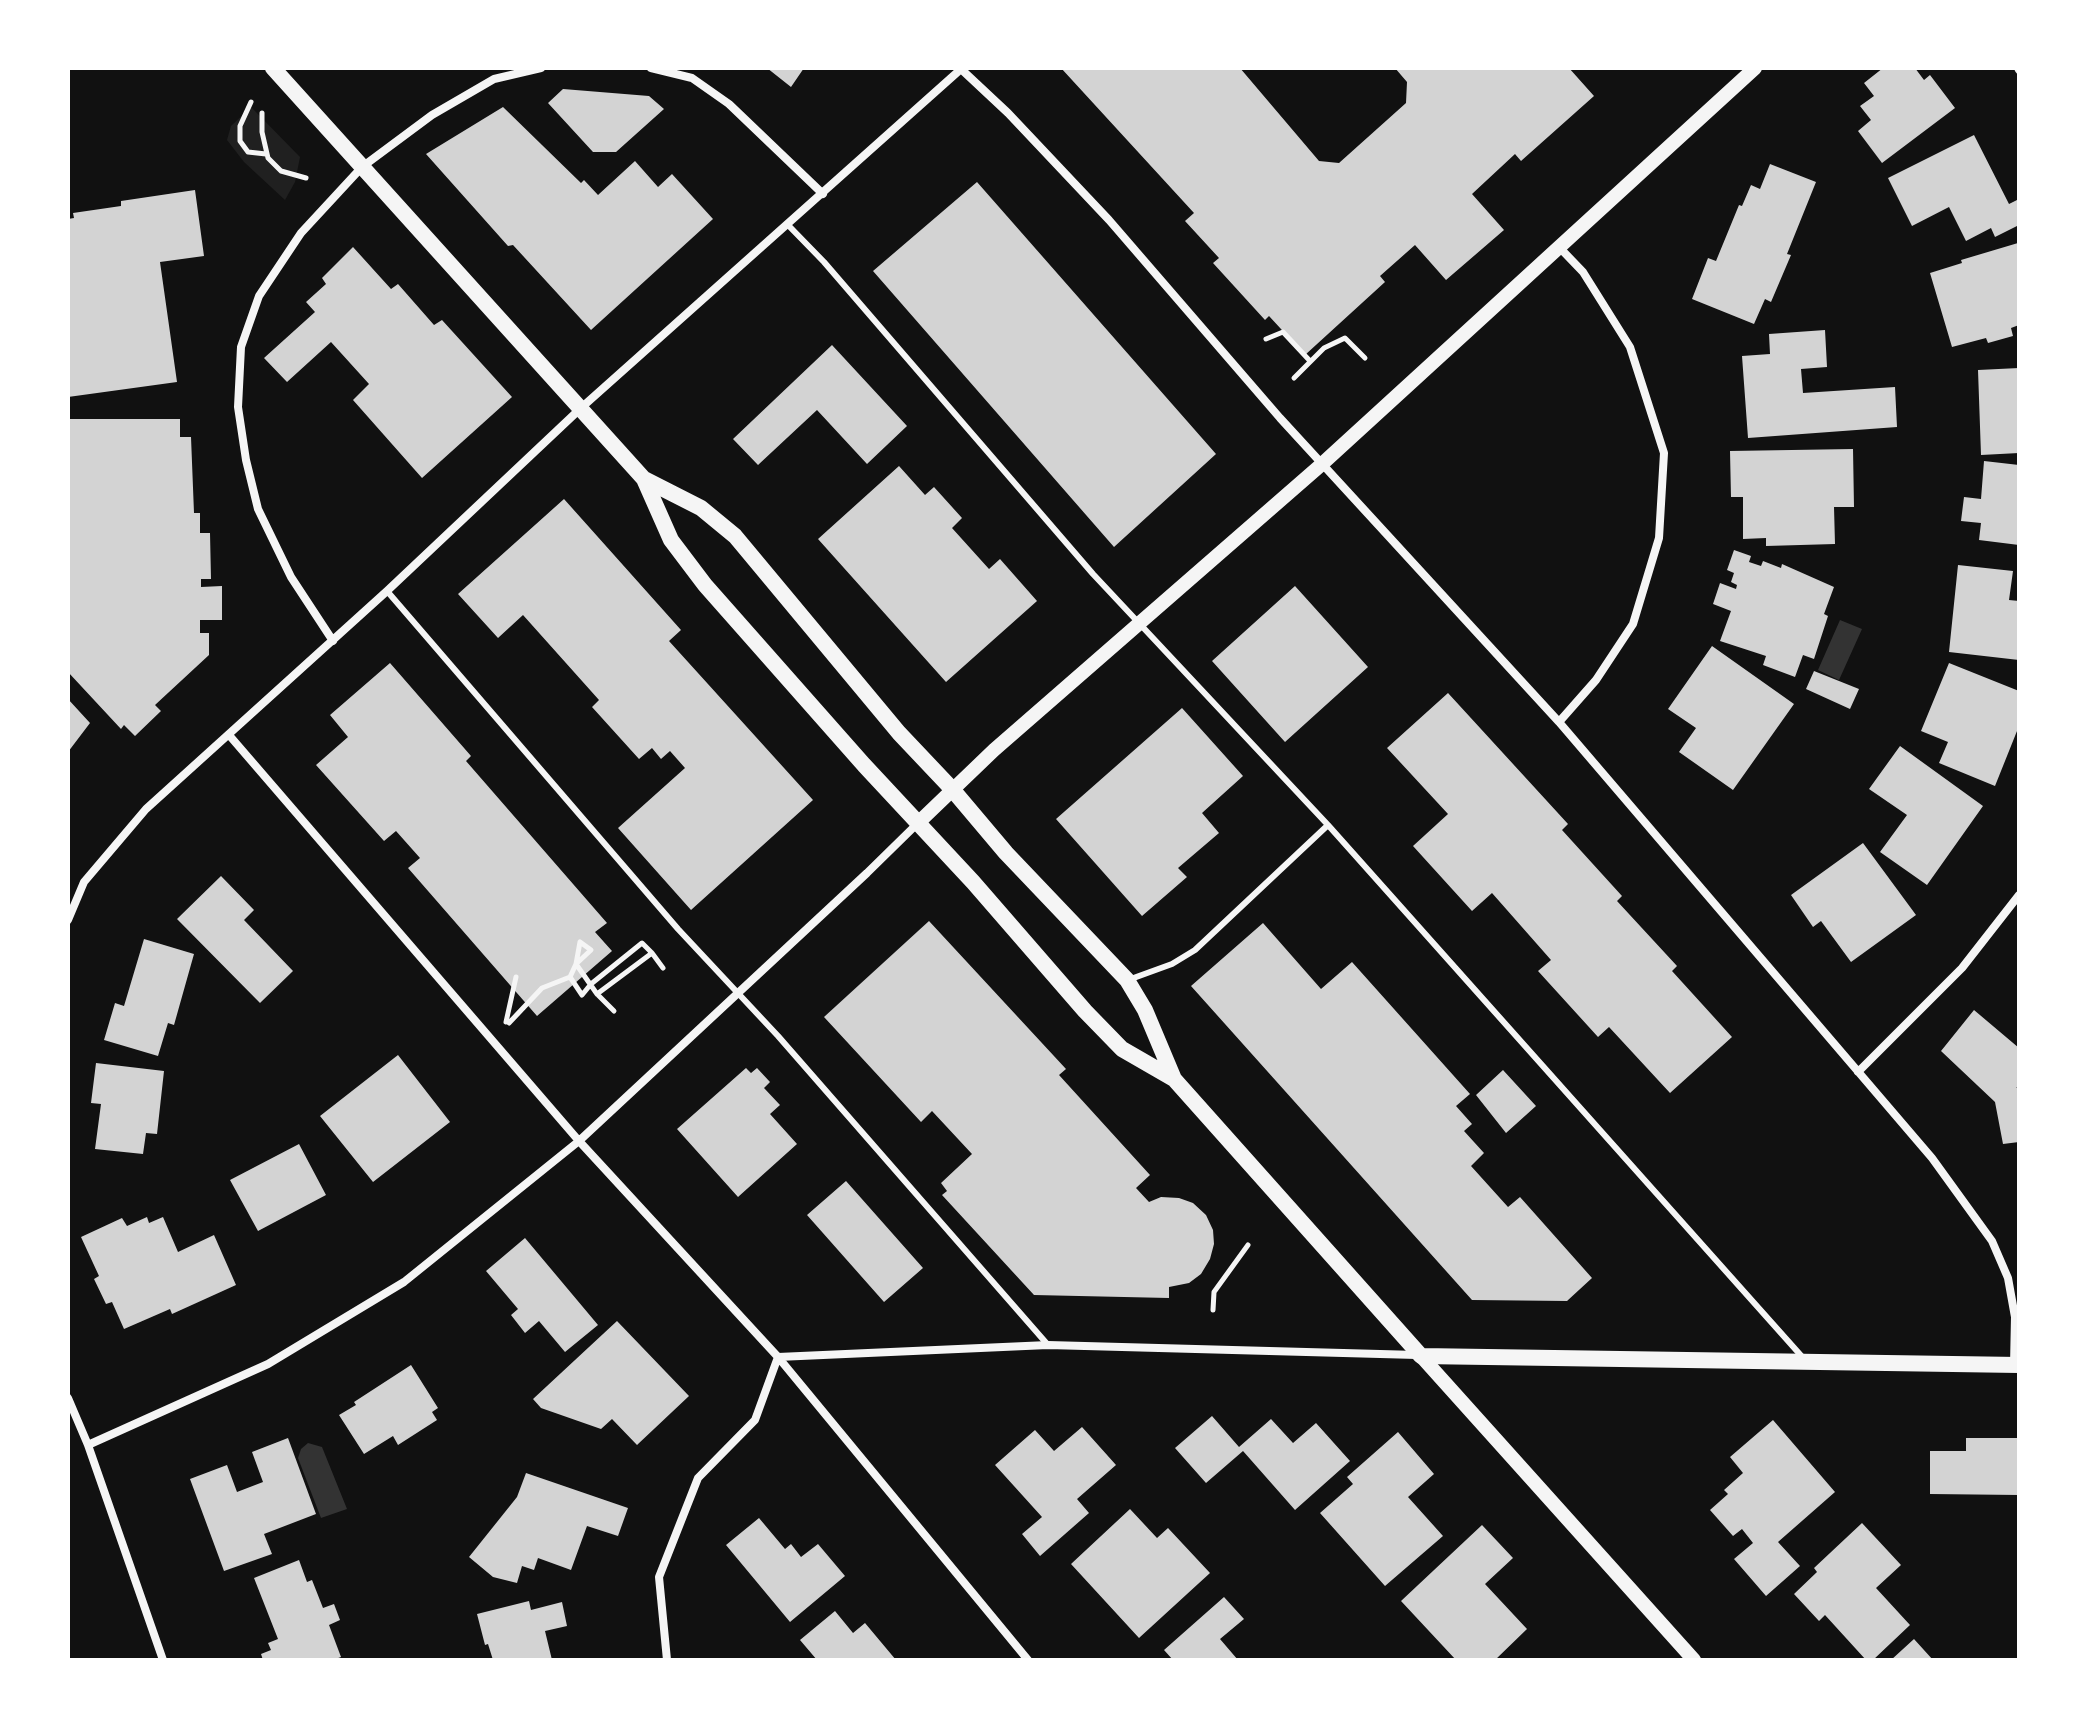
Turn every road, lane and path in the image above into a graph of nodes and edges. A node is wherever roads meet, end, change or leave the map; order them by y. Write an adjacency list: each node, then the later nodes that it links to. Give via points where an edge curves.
1 (273, 68): 9 (main road)
2 (541, 68): 9 (street, via 494,79 432,115)
3 (651, 68): 11 (street, via 692,78 729,104)
4 (961, 68): 11 (street); 19 (street, via 1109,220)
5 (1755, 68): 13 (street)
6 (251, 102): 8 (path, via 240,126 240,141 248,152)
7 (262, 113): 8 (path)
8 (266, 154): 10 (path, via 281,171)
9 (362, 167): 18 (main road); 23 (street, via 279,263 259,296 241,347 238,407 258,509 291,577)
10 (306, 178)
11 (823, 194): 12 (street)
12 (788, 225): 18 (street); 22 (lane)
13 (1558, 247): 19 (street); 24 (street, via 1583,272 1630,347 1664,453 1659,538 1633,624 1596,680)
14 (1266, 339): 16 (path, via 1283,332)
15 (1365, 358): 16 (path, via 1345,338)
16 (1310, 361): 17 (path)
17 (1294, 378)
18 (581, 408): 20 (main road); 21 (street)
19 (1322, 464): 22 (street); 24 (street)
20 (644, 479): 26 (main road, via 701,508 735,536); 27 (main road, via 671,540 705,585)
21 (387, 591): 23 (street); 37 (lane)
22 (1140, 624): 26 (street); 28 (lane)
23 (333, 641): 25 (street)
24 (1559, 722): 40 (street)
25 (229, 735): 30 (street, via 146,809 84,882); 42 (street)
26 (952, 789): 27 (street); 35 (main road)
27 (918, 823): 37 (street); 41 (main road, via 1113,1040)
28 (1328, 825): 35 (lane, via 1195,950); 48 (lane)
29 (2019, 895): 40 (street, via 1962,968)
30 (68, 920)
31 (652, 953): 32 (path); 36 (path, via 642,943); 38 (path)
32 (663, 968)
33 (516, 977): 34 (path, via 505,1027 542,988)
34 (570, 977): 36 (path, via 582,995); 36 (path, via 576,964)
35 (1127, 980): 41 (main road)
36 (591, 984): 38 (path)
37 (737, 993): 42 (street); 45 (lane)
38 (597, 994): 39 (path)
39 (614, 1011)
40 (1858, 1072): 49 (street, via 1932,1158 1992,1241 2008,1278)
41 (1174, 1079): 46 (main road)
42 (579, 1141): 47 (street); 51 (street, via 404,1282 268,1364)
43 (1248, 1245): 44 (path, via 1214,1292)
44 (1213, 1310)
45 (1048, 1345): 46 (street); 47 (street)
46 (1421, 1356): 48 (main road); 55 (street)
47 (778, 1357): 53 (street, via 755,1420 698,1478 659,1577); 54 (street)
48 (1808, 1363): 49 (main road)
49 (2016, 1365)
50 (68, 1398): 51 (street)
51 (88, 1445): 52 (street)
52 (163, 1660)
53 (667, 1660)
54 (1028, 1660)
55 (1694, 1660)

